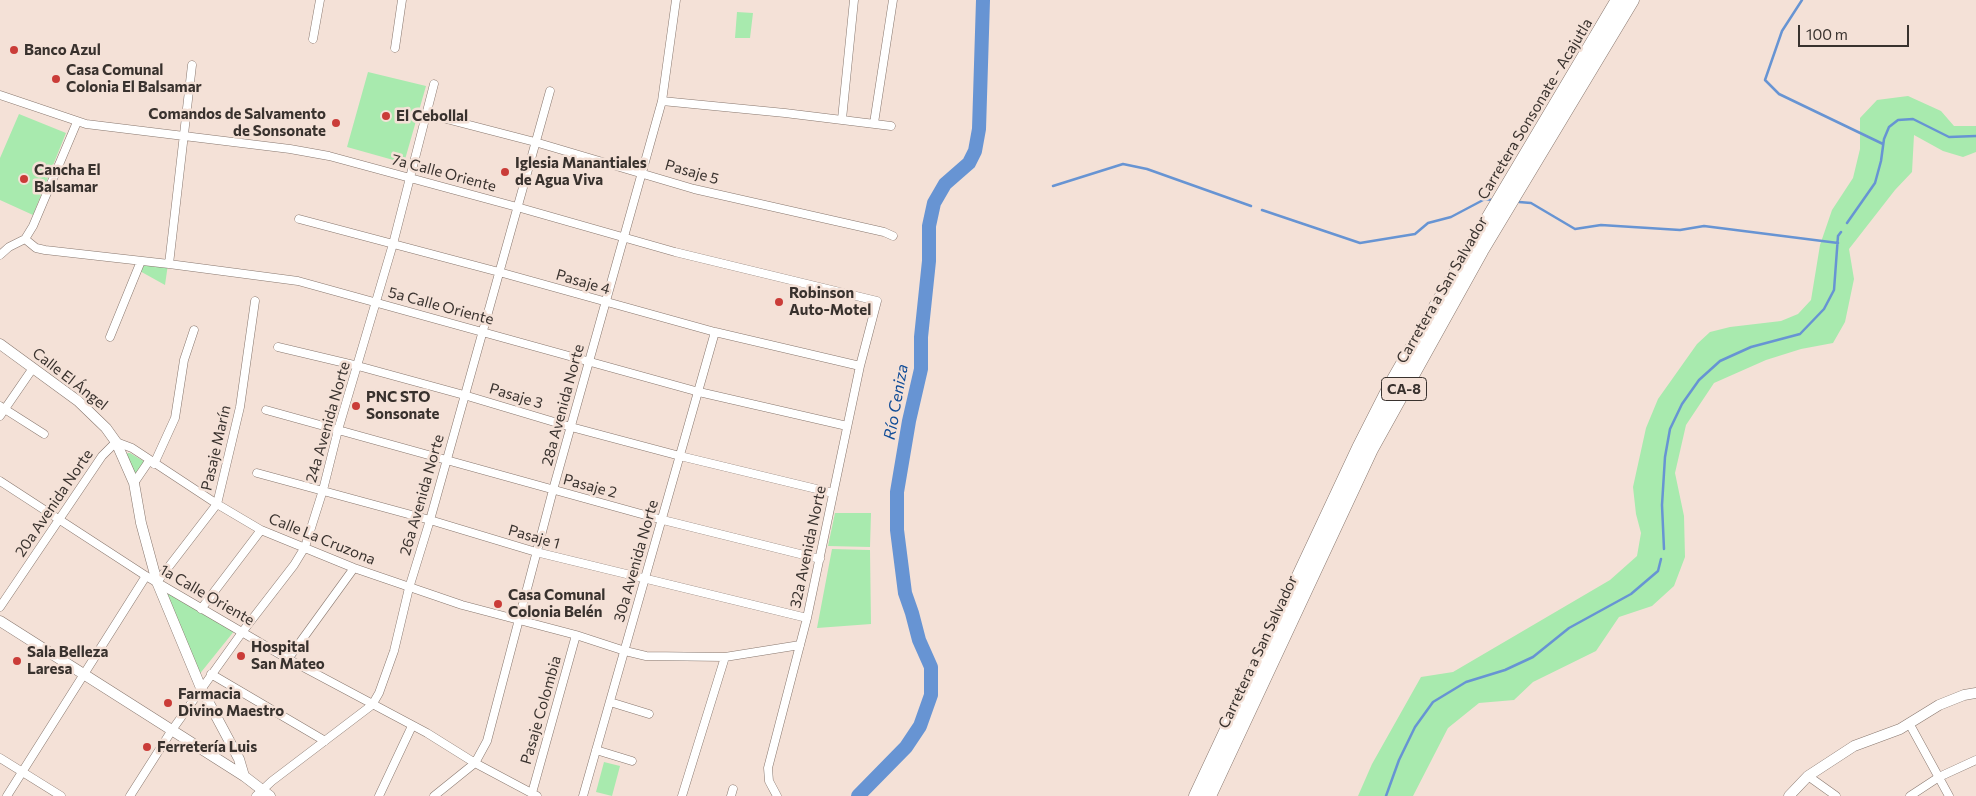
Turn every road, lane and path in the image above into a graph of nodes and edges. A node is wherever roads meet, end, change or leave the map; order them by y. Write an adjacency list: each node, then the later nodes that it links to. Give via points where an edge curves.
1 (320, 0): 8 (street)
2 (402, 0): 9 (street)
3 (676, 0): 14 (street, 28a Avenida Norte)
4 (854, 0): 16 (street)
5 (893, 0): 18 (street)
6 (1618, 0): 121 (highway, Carretera Sonsonate - Acajutla / CA-8, via 1392,384)
7 (1632, 0): 122 (highway, Carretera a San Salvador / CA-8, via 1481,251 1371,449)
8 (313, 39)
9 (395, 48)
10 (192, 65): 20 (street)
11 (434, 84): 15 (street, 24a Avenida Norte)
12 (550, 91): 21 (street, 26a Avenida Norte)
13 (0, 95): 17 (street, 7a Calle Oriente)
14 (662, 101): 16 (street); 22 (street, 28a Avenida Norte)
15 (426, 114): 21 (street, Pasaje 5); 23 (street, 24a Avenida Norte)
16 (842, 119): 18 (street)
17 (77, 122): 20 (street, 7a Calle Oriente); 28 (street)
18 (874, 123): 19 (street)
19 (891, 126)
20 (184, 137): 23 (street, 7a Calle Oriente, via 309,152); 32 (street)
21 (536, 142): 22 (street, Pasaje 5); 24 (street, 26a Avenida Norte)
22 (643, 172): 26 (street, Pasaje 5, via 694,189); 27 (street, 28a Avenida Norte)
23 (409, 179): 24 (street, 7a Calle Oriente); 29 (street, 24a Avenida Norte)
24 (517, 207): 27 (street, 7a Calle Oriente); 33 (street, 26a Avenida Norte)
25 (299, 219): 29 (street, Pasaje 4)
26 (893, 236)
27 (624, 237): 35 (street, 7a Calle Oriente); 37 (street, 28a Avenida Norte)
28 (25, 239): 30 (street); 31 (street, 5a Calle Oriente, via 36,248 45,250)
29 (392, 244): 33 (street, Pasaje 4); 36 (street, 24a Avenida Norte)
30 (1, 252)
31 (141, 261): 32 (street, 5a Calle Oriente); 41 (street)
32 (169, 264): 36 (street, 5a Calle Oriente, via 298,281)
33 (499, 272): 37 (street, Pasaje 4); 39 (street, 26a Avenida Norte)
34 (255, 301): 67 (street, Pasaje Marín, via 240,407)
35 (877, 301): 46 (street, 32a Avenida Norte)
36 (376, 302): 39 (street, 5a Calle Oriente); 45 (street, 24a Avenida Norte)
37 (605, 303): 40 (street, Pasaje 4); 44 (street, 28a Avenida Norte)
38 (194, 330): 60 (street, via 184,360 176,418)
39 (483, 332): 44 (street, 5a Calle Oriente); 49 (street, 26a Avenida Norte)
40 (716, 332): 46 (street, Pasaje 4); 48 (street, 30a Avenida Norte)
41 (110, 337)
42 (0, 344): 47 (street, Calle El Ángel)
43 (278, 347): 45 (street, Pasaje 3)
44 (589, 362): 48 (street, 5a Calle Oriente); 54 (street, 28a Avenida Norte)
45 (358, 366): 49 (street, Pasaje 3); 55 (street, 24a Avenida Norte)
46 (860, 366): 53 (street, 32a Avenida Norte)
47 (33, 368): 50 (street); 57 (street, Calle El Ángel, via 94,415)
48 (699, 392): 53 (street, 5a Calle Oriente); 58 (street, 30a Avenida Norte)
49 (464, 395): 54 (street, Pasaje 3); 59 (street, 26a Avenida Norte)
50 (2, 407): 52 (street); 56 (street)
51 (266, 410): 55 (street, Pasaje 2)
52 (0, 416)
53 (847, 426): 66 (street, 32a Avenida Norte)
54 (571, 427): 58 (street, Pasaje 3); 65 (street, 28a Avenida Norte)
55 (338, 430): 59 (street, Pasaje 2); 64 (street, 24a Avenida Norte)
56 (44, 434)
57 (116, 442): 60 (street, Calle La Cruzona, via 132,448); 63 (street, Calle El Ángel); 68 (street, 20a Avenida Norte, via 102,456)
58 (680, 456): 66 (street, Pasaje 3); 70 (street, 30a Avenida Norte)
59 (446, 460): 65 (street, Pasaje 2); 69 (street, 26a Avenida Norte)
60 (151, 462): 63 (street); 67 (street, Calle La Cruzona)
61 (257, 473): 64 (street, Pasaje 1)
62 (0, 481): 68 (street, 1a Calle Oriente)
63 (134, 483): 78 (street, Calle El Ángel)
64 (323, 490): 69 (street, Pasaje 1); 72 (street, 24a Avenida Norte)
65 (553, 490): 70 (street, Pasaje 2); 73 (street, 28a Avenida Norte)
66 (834, 493): 74 (street, 32a Avenida Norte)
67 (216, 504): 71 (street, Calle La Cruzona); 78 (street, Pasaje Marín)
68 (58, 520): 76 (street, 1a Calle Oriente); 80 (street, 20a Avenida Norte)
69 (430, 520): 73 (street, Pasaje 1); 79 (street, 26a Avenida Norte)
70 (662, 520): 74 (street, Pasaje 2); 77 (street, 30a Avenida Norte)
71 (261, 530): 72 (street, Calle La Cruzona); 81 (street)
72 (305, 547): 75 (street, Calle La Cruzona); 85 (street, 24a Avenida Norte)
73 (536, 552): 77 (street, Pasaje 1); 83 (street, 28a Avenida Norte)
74 (820, 559): 82 (street, 32a Avenida Norte)
75 (354, 568): 79 (street, Calle La Cruzona); 90 (street)
76 (146, 576): 78 (street, 1a Calle Oriente); 91 (street)
77 (646, 579): 82 (street, Pasaje 1); 88 (street, 30a Avenida Norte)
78 (156, 582): 81 (street, 1a Calle Oriente); 93 (street, Calle El Ángel)
79 (409, 588): 83 (street, Calle La Cruzona); 96 (street, 26a Avenida Norte, via 394,651)
80 (0, 607)
81 (201, 608): 85 (street, 1a Calle Oriente)
82 (807, 618): 87 (street, 32a Avenida Norte)
83 (519, 620): 86 (street, Calle La Cruzona); 106 (street, 28a Avenida Norte, via 487,741)
84 (0, 621): 91 (street)
85 (243, 631): 90 (street, 1a Calle Oriente); 92 (street, 24a Avenida Norte)
86 (576, 635): 88 (street, Calle La Cruzona); 112 (street, Pasaje Colombia)
87 (800, 646): 89 (street, Calle La Cruzona); 120 (street, 32a Avenida Norte, via 768,768 769,781)
88 (625, 651): 89 (street, Calle La Cruzona, via 657,656); 95 (street, 30a Avenida Norte)
89 (724, 656): 119 (street)
90 (288, 658): 96 (street, 1a Calle Oriente)
91 (83, 674): 100 (street); 107 (street)
92 (211, 674): 93 (street, 24a Avenida Norte); 101 (street)
93 (201, 688): 100 (street, 24a Avenida Norte); 108 (street, Calle El Ángel, via 239,759)
94 (1976, 693): 98 (street, via 1939,705)
95 (610, 702): 97 (street); 102 (street, 30a Avenida Norte)
96 (372, 705): 99 (street, 1a Calle Oriente); 101 (street, 26a Avenida Norte)
97 (649, 714)
98 (1909, 723): 109 (street, via 1854,746); 110 (street)
99 (412, 726): 106 (street, 1a Calle Oriente); 116 (street)
100 (172, 730): 108 (street); 115 (street, 24a Avenida Norte)
101 (325, 741): 111 (street, 26a Avenida Norte)
102 (596, 750): 105 (street); 118 (street, 30a Avenida Norte)
103 (0, 758): 107 (street)
104 (1976, 760): 110 (street)
105 (632, 761)
106 (475, 763): 112 (street, 1a Calle Oriente); 117 (street, 28a Avenida Norte)
107 (22, 772): 113 (street); 114 (street)
108 (244, 776): 111 (street)
109 (1808, 776): 123 (street); 124 (street)
110 (1939, 777): 125 (street); 126 (street)
111 (265, 794)
112 (531, 794)
113 (7, 796)
114 (62, 796)
115 (130, 796)
116 (379, 796)
117 (434, 796)
118 (583, 796)
119 (682, 796)
120 (776, 796)
121 (1196, 796)
122 (1209, 796)
123 (1789, 796)
124 (1836, 796)
125 (1910, 796)
126 (1949, 796)

